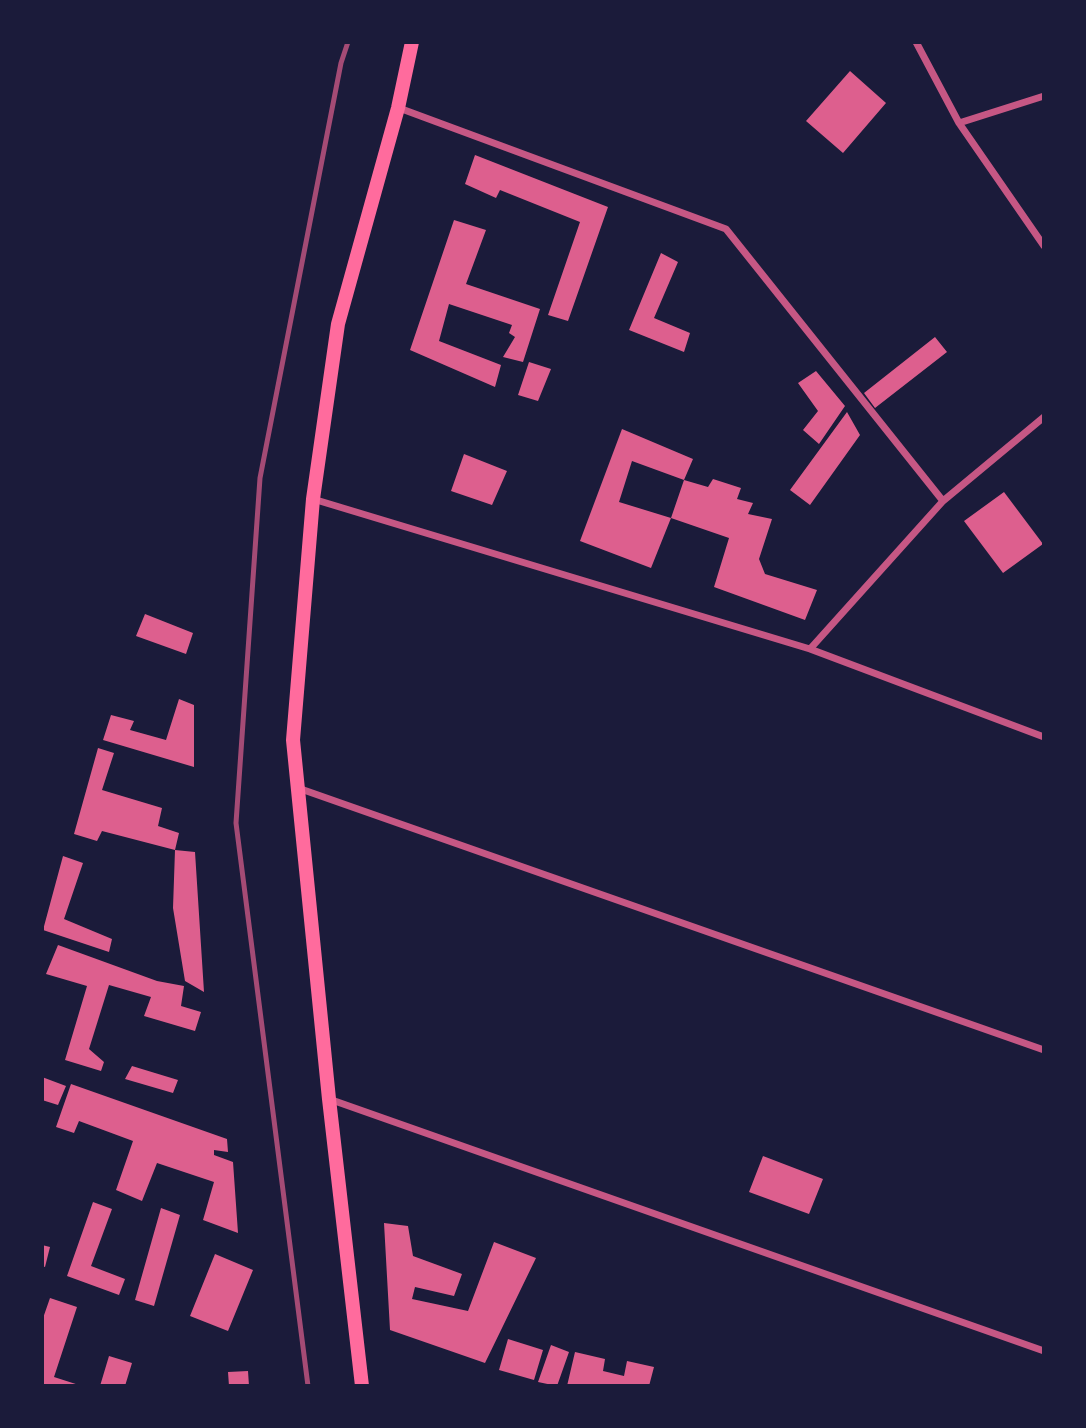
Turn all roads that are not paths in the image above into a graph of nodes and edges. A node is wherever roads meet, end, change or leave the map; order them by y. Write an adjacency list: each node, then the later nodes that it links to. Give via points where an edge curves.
1 (412, 42): 4 (main road)
2 (916, 42): 5 (street)
3 (1044, 96): 5 (street)
4 (398, 108): 8 (main road, via 338,324); 9 (street, via 726,229)
5 (959, 123): 6 (street)
6 (1044, 246)
7 (1044, 417): 9 (street)
8 (313, 499): 10 (street); 12 (main road, via 293,740)
9 (943, 501): 10 (street)
10 (810, 649): 11 (street)
11 (1044, 737)
12 (298, 788): 13 (street); 14 (main road)
13 (1044, 1050)
14 (329, 1099): 15 (street); 16 (main road)
15 (1044, 1351)
16 (362, 1386)

